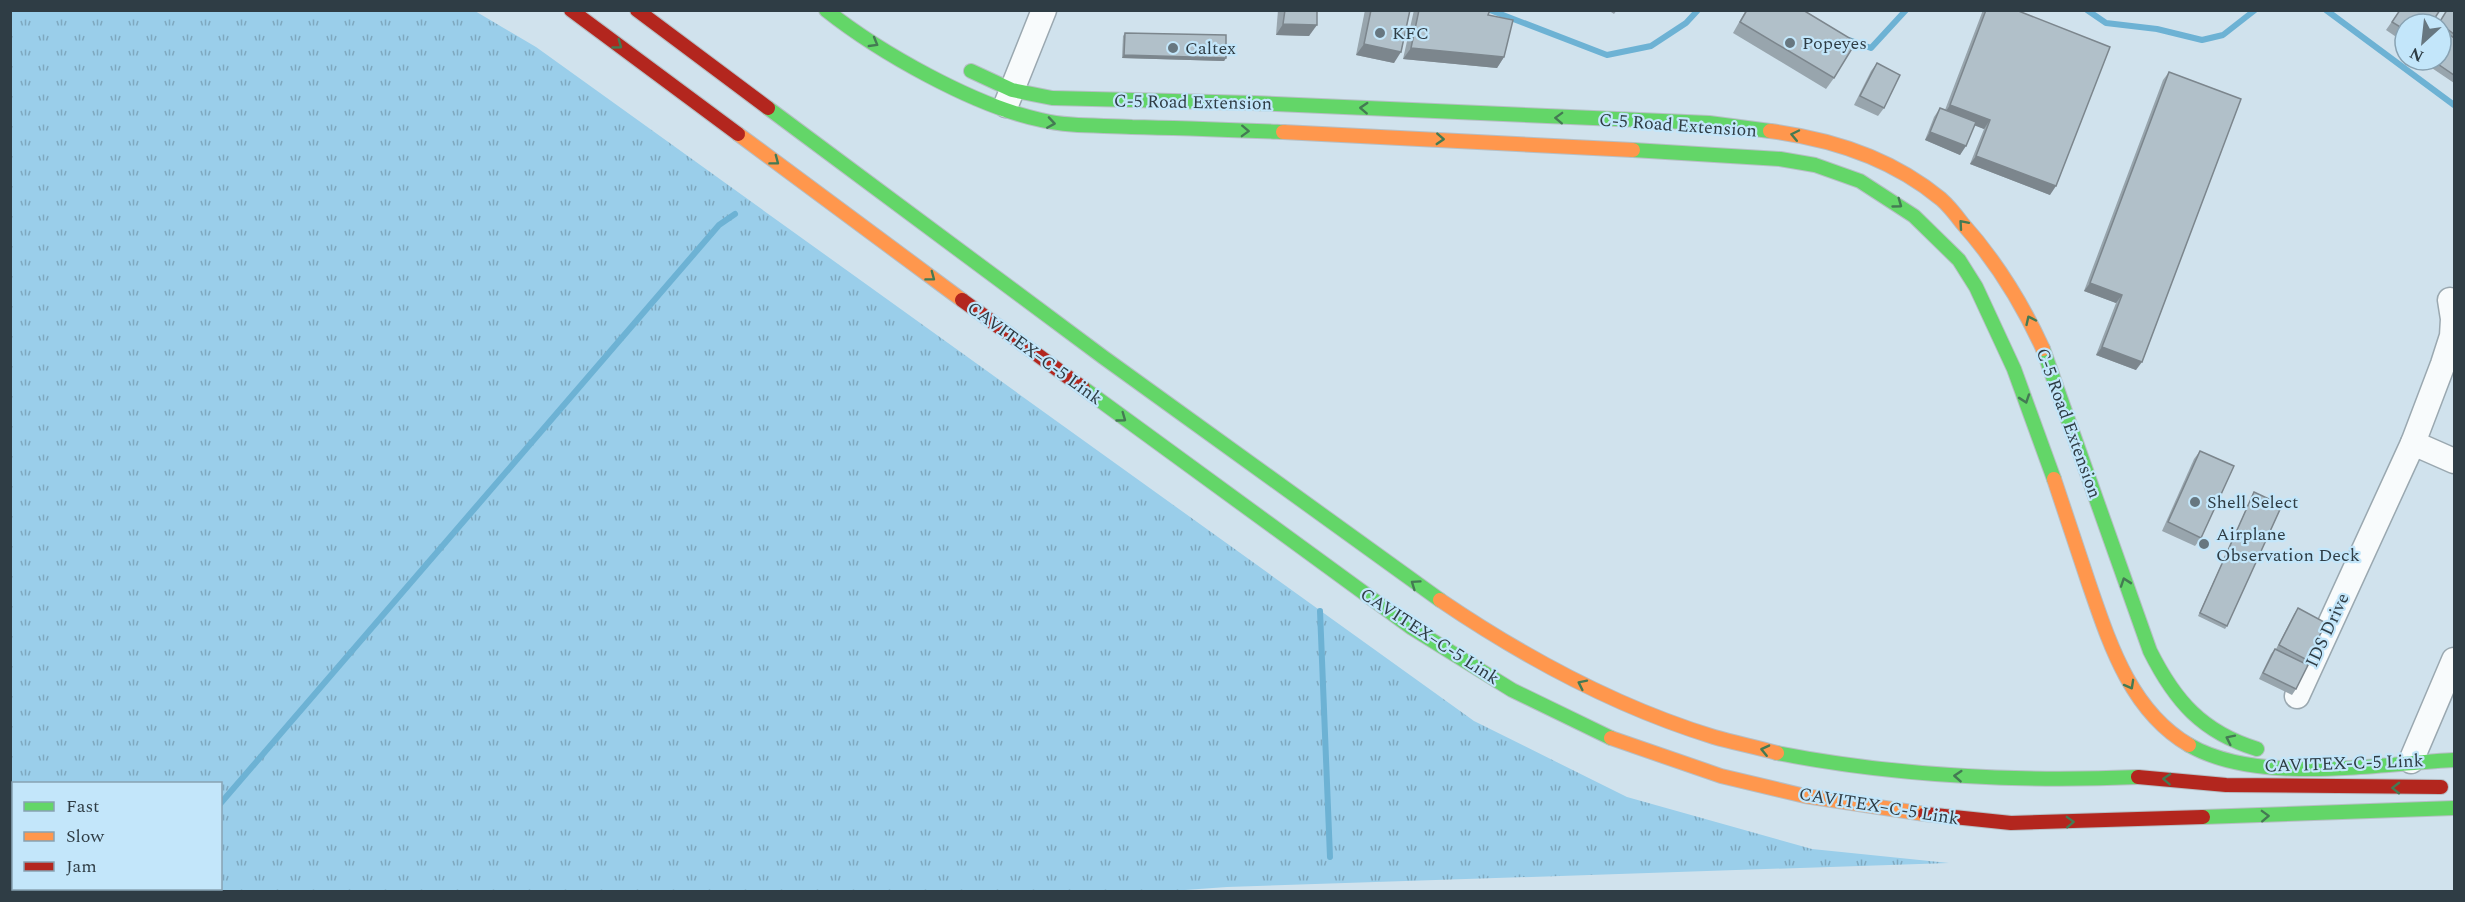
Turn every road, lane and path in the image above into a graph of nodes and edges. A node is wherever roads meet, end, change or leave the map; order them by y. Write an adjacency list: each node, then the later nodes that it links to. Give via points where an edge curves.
1 (571, 10): 18 (main road, CAVITEX–C-5 Link, one-way to 18, via 1412,628 1512,690 1622,743 1720,776 1805,796 2011,824)
2 (637, 10): 17 (main road, CAVITEX–C-5 Link, one-way to 2, via 2226,785 2138,777 1959,777 1778,753 1714,737 1632,707 1524,654 1404,576)
3 (826, 10): 6 (main road, C-5 Road Extension, one-way to 6, via 868,40 961,92)
4 (1044, 10): 6 (street)
5 (960, 66): 6 (main road, C-5 Road Extension)
6 (1008, 101): 12 (main road, C-5 Road Extension, one-way to 12, via 1031,120 1061,124 1388,136 1780,159 1819,165 1885,195 1921,221 1960,262 1972,282 2017,375 2125,677 2142,707 2163,728); 13 (main road, C-5 Road Extension, one-way to 6, via 2249,748 2207,727 2172,692 2150,651 2048,359 2024,308 1980,243 1942,200 1897,169 1831,142 1709,123 1253,103 1052,98)
7 (2450, 300): 8 (street, IDS Drive, via 2452,336)
8 (2413, 443): 9 (street); 11 (street, IDS Drive)
9 (2454, 461)
10 (2454, 660): 16 (street)
11 (2297, 696)
12 (2199, 751): 16 (main road, CAVITEX-C-5 Link, via 2253,766 2308,768)
13 (2270, 752)
14 (2287, 754): 16 (main road)
15 (2454, 760): 16 (main road, CAVITEX-C-5 Link)
16 (2411, 761)
17 (2454, 786)
18 (2454, 808)

